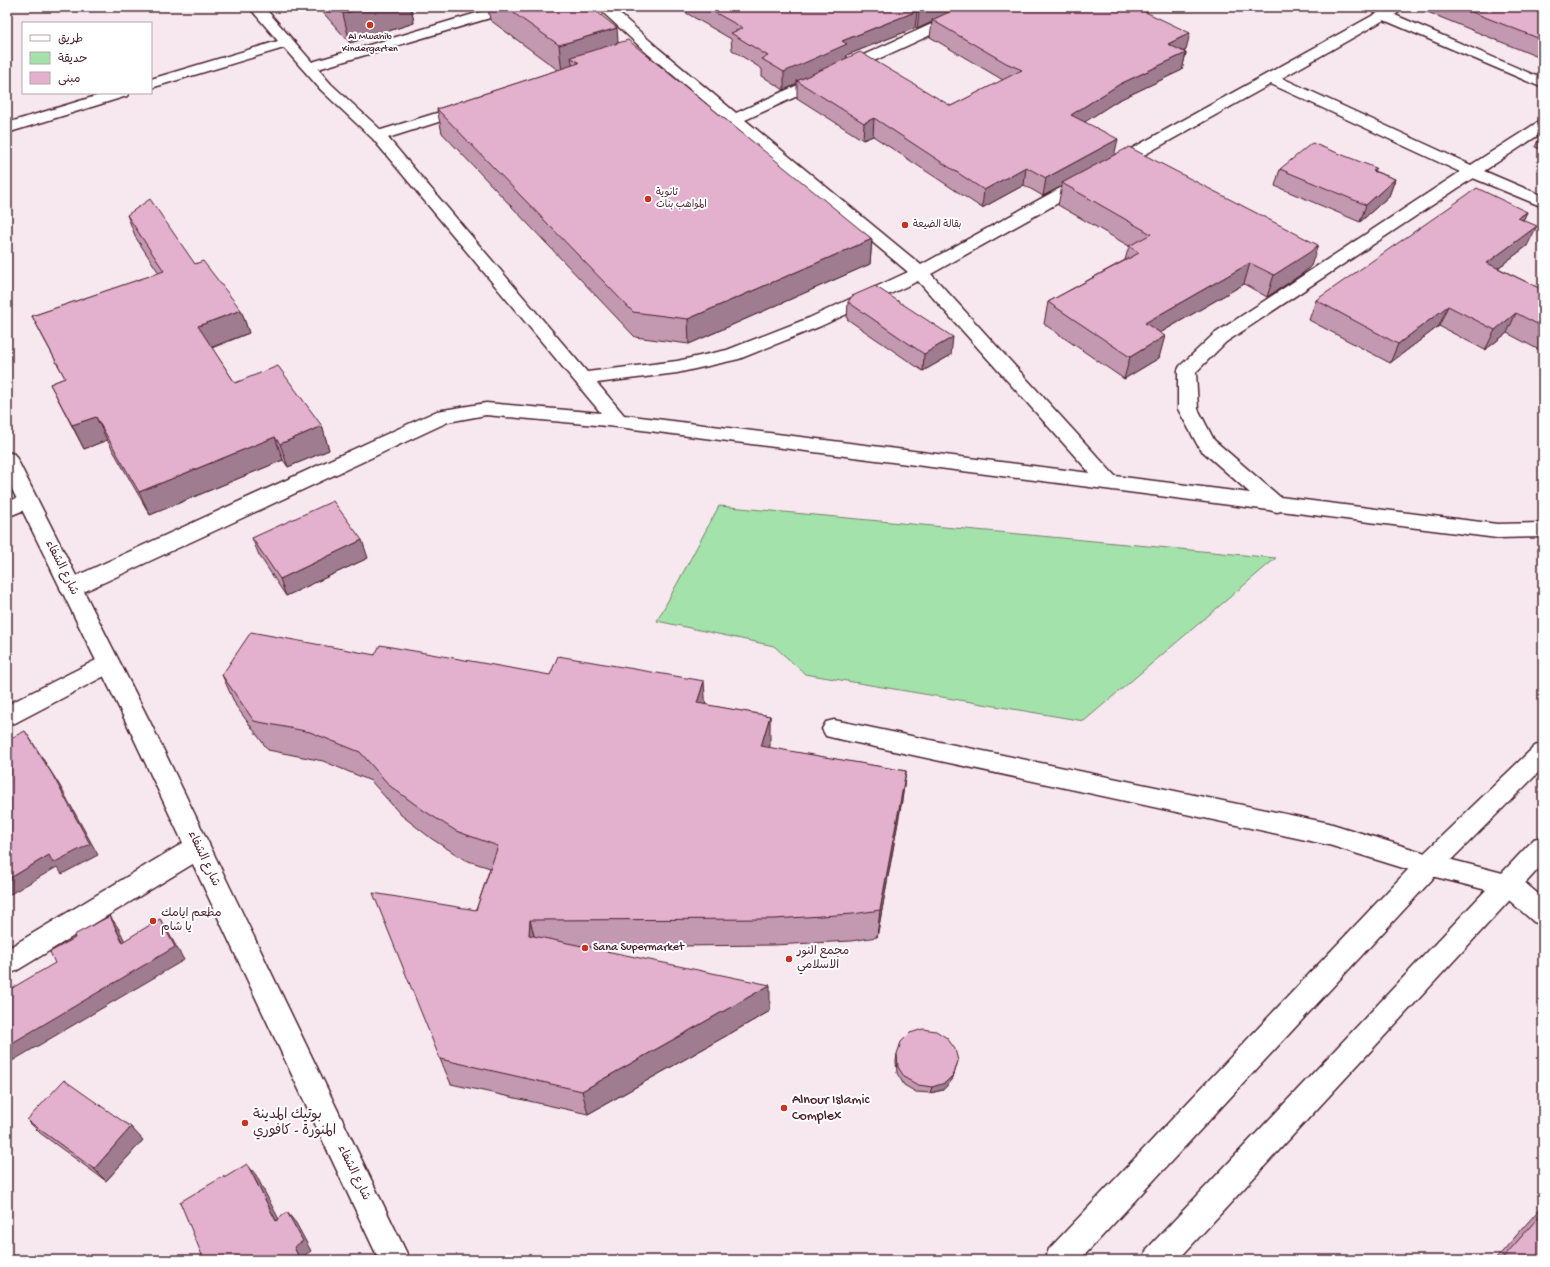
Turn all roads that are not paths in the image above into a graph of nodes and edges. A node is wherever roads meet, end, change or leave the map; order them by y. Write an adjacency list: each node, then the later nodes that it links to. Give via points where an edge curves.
1 (256, 7): 7 (street)
2 (512, 7): 10 (street)
3 (604, 7): 8 (street)
4 (980, 7): 16 (street)
5 (1398, 7): 6 (street)
6 (1384, 15): 11 (street); 13 (street)
7 (287, 43): 10 (street); 12 (street)
8 (653, 51): 9 (street); 16 (street)
9 (638, 56)
10 (309, 67): 19 (street, via 326,87)
11 (1271, 78): 20 (street); 22 (street)
12 (152, 84)
13 (1543, 84)
14 (119, 94): 18 (street)
15 (485, 103): 19 (street)
16 (735, 119): 22 (street)
17 (1543, 125): 20 (street)
18 (7, 128)
19 (378, 136): 23 (street)
20 (1472, 172): 21 (street); 27 (street, via 1220,338 1187,370 1188,409 1207,444)
21 (1543, 202)
22 (920, 273): 23 (street, via 815,322 732,355 677,367); 26 (street)
23 (582, 379): 24 (street)
24 (618, 421): 26 (street); 30 (street, via 486,409 444,416)
25 (7, 459): 28 (street, شارع الشفاء)
26 (1110, 483): 27 (street)
27 (1277, 504): 29 (street, via 1497,531)
28 (17, 505): 30 (street, شارع الشفاء)
29 (1543, 530)
30 (71, 588): 31 (street, شارع الشفاء)
31 (108, 664): 32 (street); 36 (street, شارع الشفاء)
32 (7, 716)
33 (834, 729): 37 (street, via 1329,834)
34 (1543, 753): 37 (street)
35 (1543, 847): 38 (street)
36 (197, 848): 40 (street); 41 (street, شارع الشفاء)
37 (1429, 865): 38 (street); 42 (street)
38 (1509, 885): 39 (street); 43 (street)
39 (1543, 914)
40 (7, 963)
41 (395, 1260)
42 (1060, 1260)
43 (1158, 1260)

